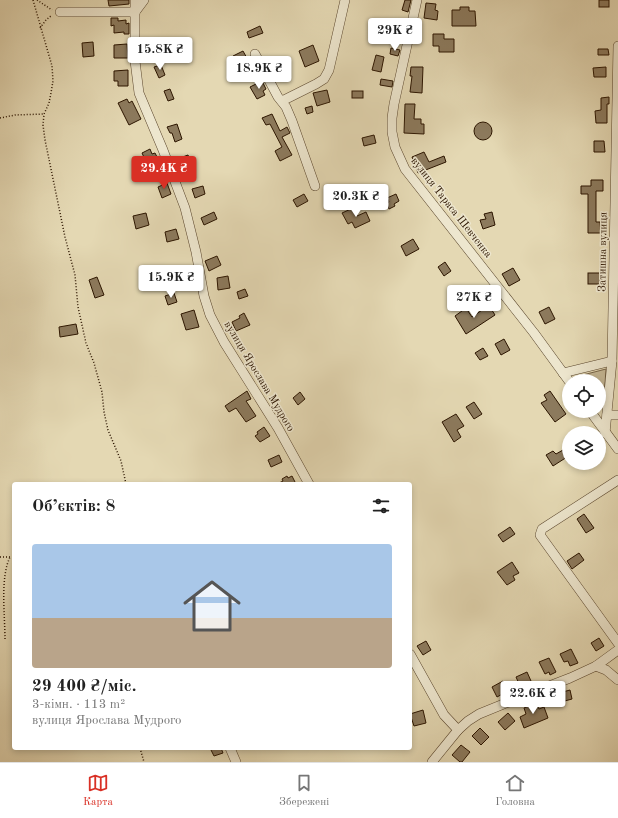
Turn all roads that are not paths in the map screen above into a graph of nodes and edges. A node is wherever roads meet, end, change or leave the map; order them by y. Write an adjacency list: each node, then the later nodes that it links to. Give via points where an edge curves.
1 (135, 0): 6 (street, вулиця Ярослава Мудрого)
2 (144, 0): 6 (street)
3 (345, 0): 9 (street, via 329,70 324,78)
4 (417, 0): 12 (street, вулиця Тараса Шевченка, via 394,104 392,132 395,147 405,169 459,235)
5 (60, 12): 6 (street)
6 (135, 12): 19 (street, вулиця Ярослава Мудрого, via 135,61 139,93 185,208 210,315)
7 (618, 46): 11 (street, Затишна вулиця)
8 (255, 54): 9 (street)
9 (282, 100): 10 (street)
10 (315, 186)
11 (612, 361): 12 (street); 13 (street, Затишна вулиця)
12 (563, 373)
13 (608, 404): 14 (street, Затишна вулиця)
14 (607, 415): 15 (street); 16 (street, Затишна вулиця)
15 (618, 415)
16 (606, 433): 17 (street)
17 (618, 450)
18 (618, 480): 20 (street, via 542,529 540,535)
19 (308, 482)
20 (618, 643)
21 (618, 650): 23 (street)
22 (412, 658): 25 (street, via 444,715)
23 (596, 666): 24 (street); 25 (street, via 479,714)
24 (618, 680)
25 (458, 730): 28 (street)
26 (231, 750): 27 (street)
27 (236, 762)
28 (432, 762)

